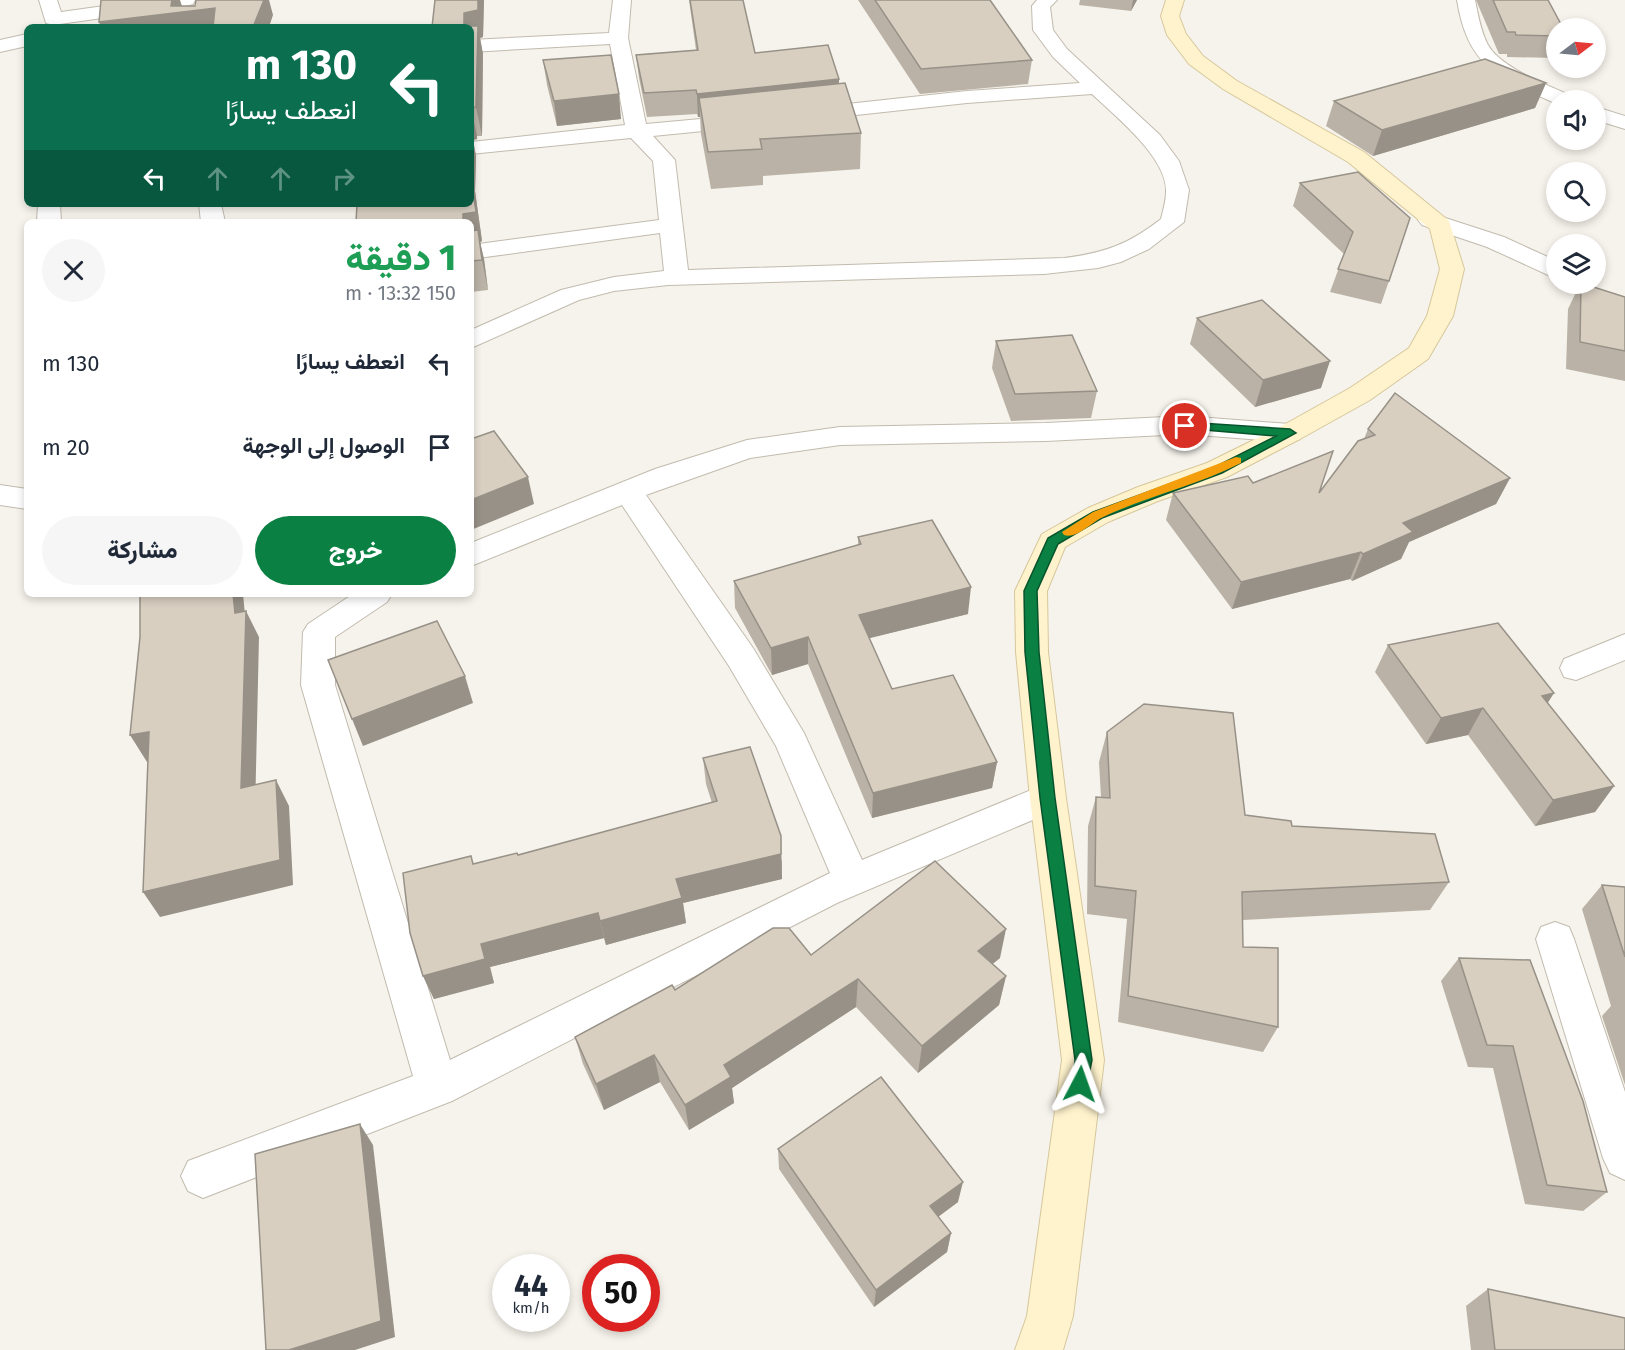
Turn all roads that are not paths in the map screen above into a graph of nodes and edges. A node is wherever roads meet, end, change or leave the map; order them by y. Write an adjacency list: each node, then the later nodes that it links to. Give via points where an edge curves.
1 (186, 0): 6 (street)
2 (622, 0): 7 (street)
3 (1048, 0): 11 (street, via 1041,6 1042,30)
4 (1175, 0): 19 (main road, via 1170,16 1177,35 1196,60 1230,85 1356,157)
5 (1466, 0): 12 (street, via 1481,50)
6 (51, 15)
7 (618, 38): 10 (street); 17 (street)
8 (24, 41): 9 (street)
9 (0, 46)
10 (474, 46)
11 (1096, 88): 13 (street); 23 (street, via 1152,140 1168,161 1178,189 1172,222 1147,243 1125,254 1094,263 1044,267)
12 (1546, 92)
13 (790, 116)
14 (1606, 116): 16 (street)
15 (767, 118): 17 (street)
16 (1625, 123)
17 (637, 132): 18 (street, via 559,136); 20 (street, via 664,160)
18 (474, 148)
19 (1430, 220): 22 (street, via 1477,234); 25 (main road, via 1441,226 1452,269 1440,316 1419,353 1360,394)
20 (671, 225): 21 (street); 23 (street)
21 (474, 252)
22 (1546, 266)
23 (677, 278): 24 (street, via 614,284 570,295)
24 (474, 339)
25 (1290, 433): 26 (street, via 1185,426 840,436 747,449); 31 (main road, via 1217,470 1098,515 1053,541 1031,591 1032,652)
26 (628, 491): 27 (street); 32 (street, via 741,657 792,743)
27 (474, 554)
28 (372, 597): 34 (street, via 319,632 318,686)
29 (1625, 646): 30 (street)
30 (1576, 668)
31 (1048, 798): 32 (street); 37 (main road, via 1083,1060 1050,1316)
32 (852, 880): 34 (street)
33 (1555, 939): 35 (street)
34 (436, 1087): 36 (street)
35 (1625, 1158)
36 (203, 1176)
37 (1039, 1350)

